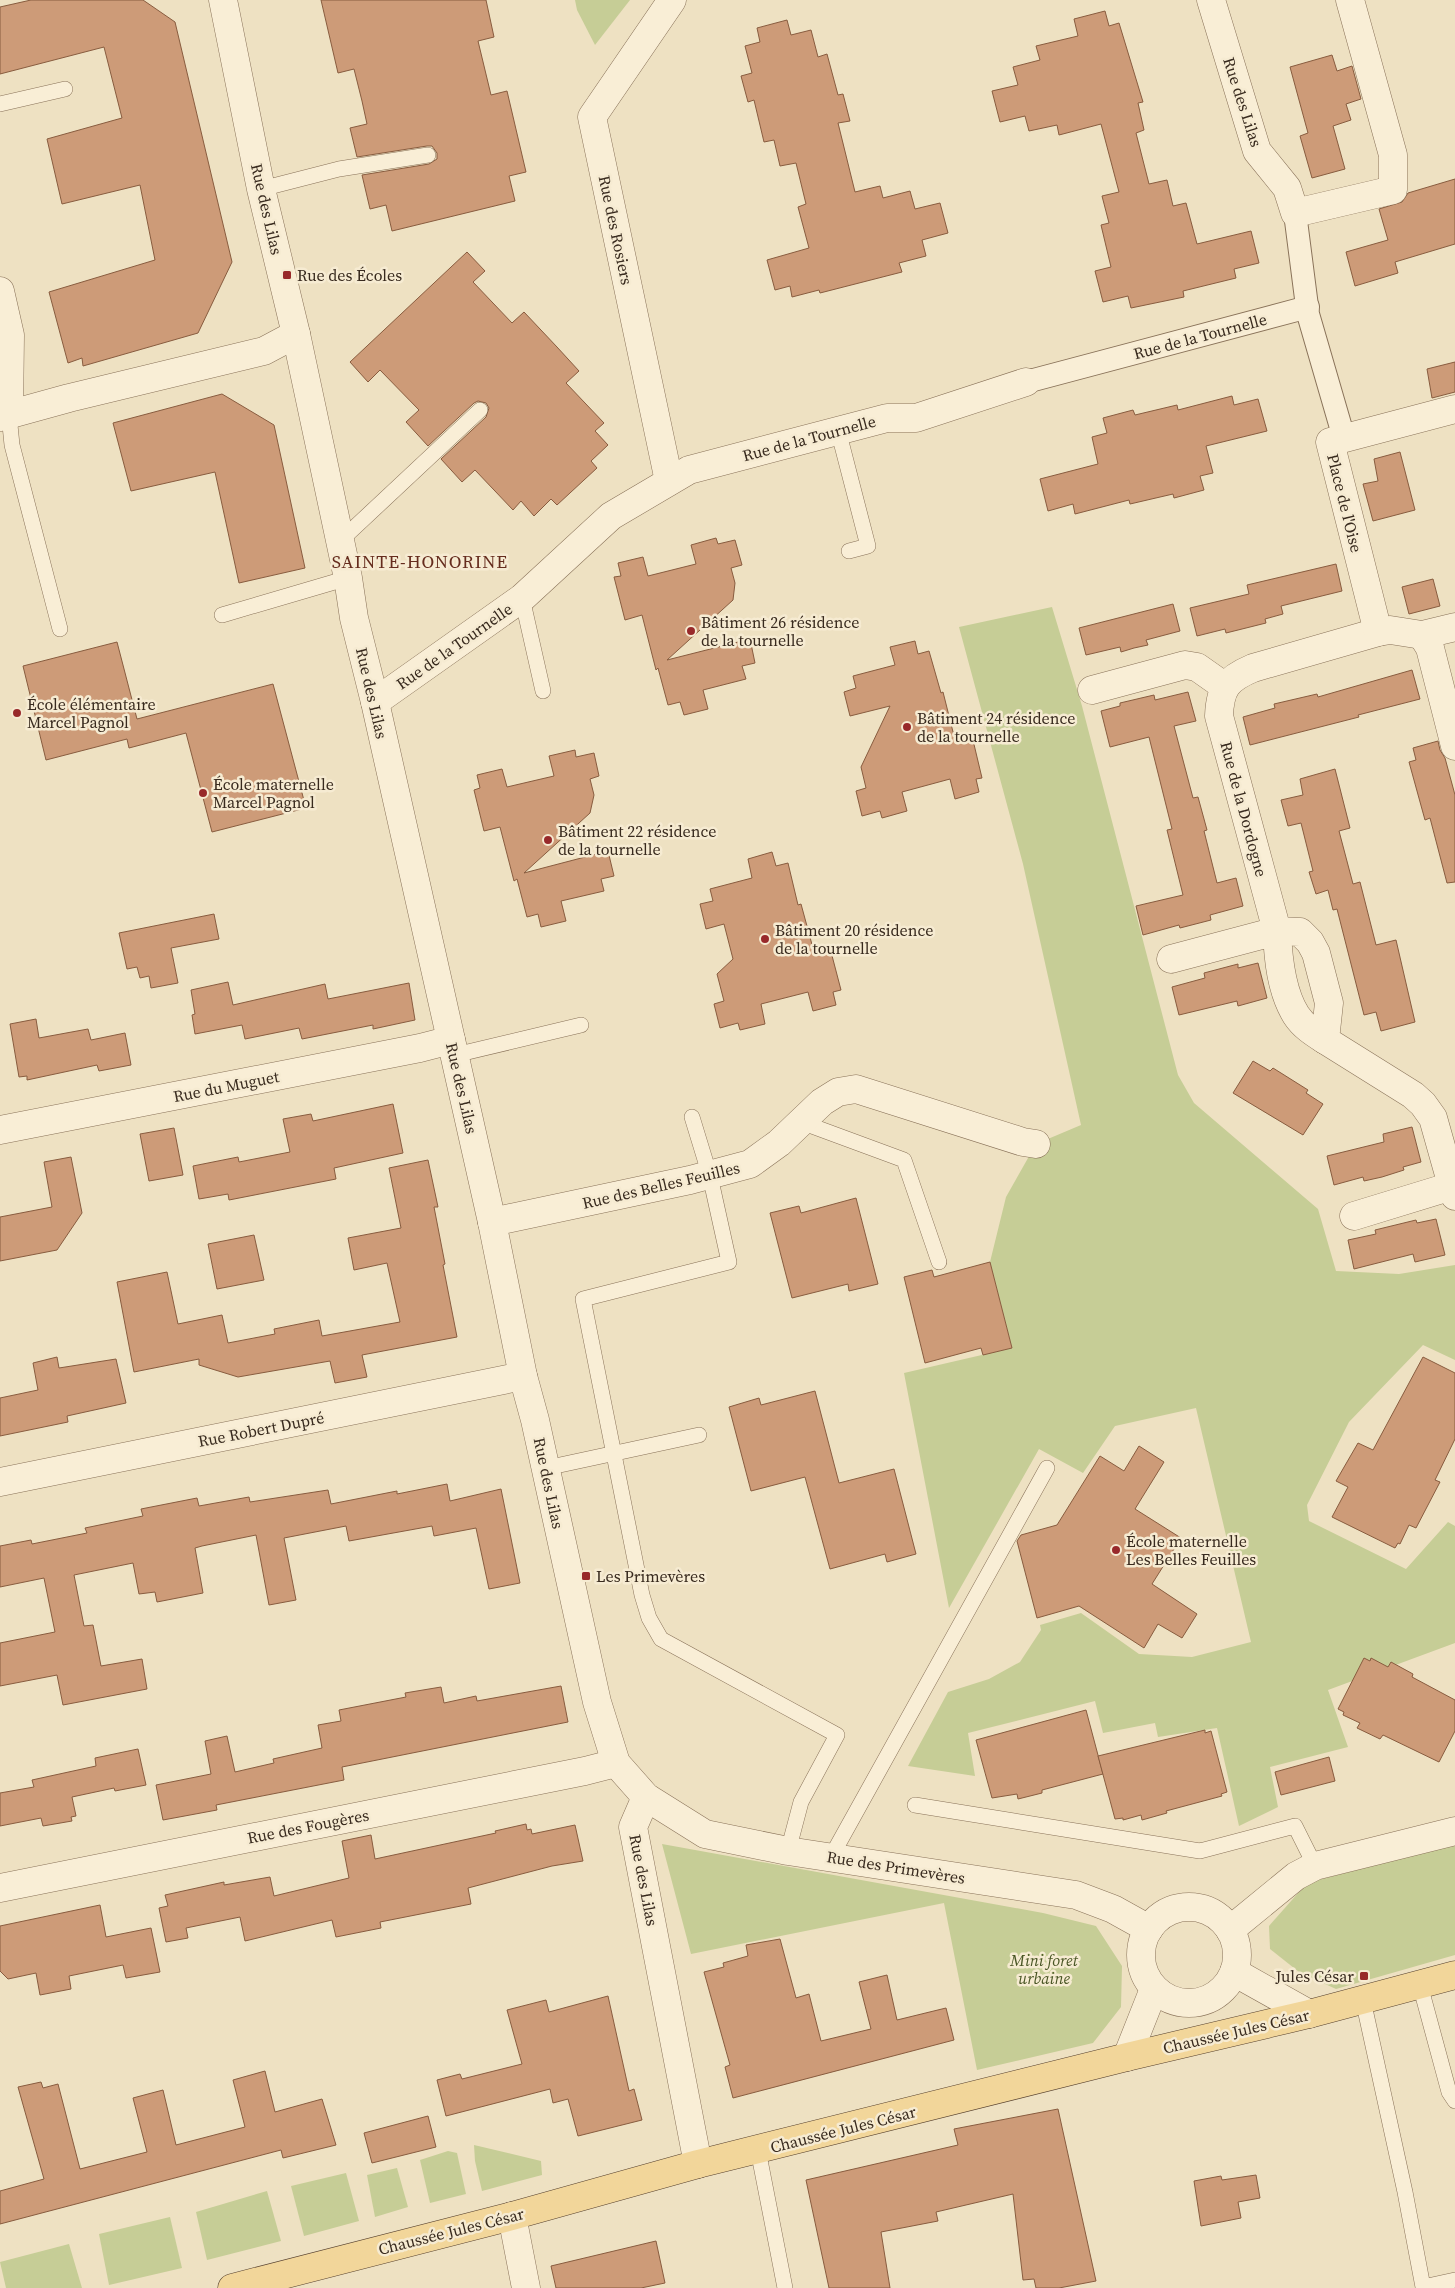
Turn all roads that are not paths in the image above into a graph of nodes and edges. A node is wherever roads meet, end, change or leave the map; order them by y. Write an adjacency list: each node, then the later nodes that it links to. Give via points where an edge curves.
1 (223, 0): 8 (street, Rue des Lilas)
2 (672, 0): 19 (street, Rue des Rosiers, via 592,117)
3 (1210, 0): 9 (street, Rue des Lilas, via 1257,151 1287,188)
4 (1350, 0): 9 (street, via 1394,155 1393,190)
5 (65, 89): 6 (lane)
6 (0, 104)
7 (428, 154): 8 (lane, via 339,169)
8 (261, 189): 12 (street, Rue des Lilas)
9 (1295, 213): 11 (street, Rue des Lilas)
10 (0, 291): 16 (street, via 10,335 10,382)
11 (1308, 310): 13 (street, Rue de la Tournelle); 18 (street, Rue des Lilas)
12 (296, 334): 16 (street, via 264,351); 20 (street, Rue des Lilas)
13 (1026, 382): 17 (street, Rue de la Tournelle, via 916,418 887,418)
14 (1455, 409): 18 (street, Place de l'Oise)
15 (480, 410): 20 (lane)
16 (4, 416): 26 (lane)
17 (838, 430): 19 (street, Rue de la Tournelle, via 689,470); 21 (lane, via 868,546)
18 (1344, 438): 27 (street, Place de l'Oise, via 1330,442)
19 (669, 481): 23 (street, Rue de la Tournelle, via 611,516)
20 (339, 542): 22 (street, Rue des Lilas)
21 (849, 551)
22 (348, 578): 24 (lane); 32 (street, Rue des Lilas, via 354,618)
23 (522, 598): 31 (lane); 32 (street, Rue de la Tournelle)
24 (222, 615)
25 (1455, 627): 28 (street)
26 (60, 629)
27 (1378, 632): 28 (street, via 1390,630); 29 (street, via 1253,668)
28 (1422, 635): 33 (street, via 1430,648)
29 (1224, 686): 30 (street, via 1198,667 1185,665); 34 (street, Rue de la Dordogne, via 1218,716)
30 (1092, 690)
31 (544, 691)
32 (375, 702): 38 (street, Rue des Lilas)
33 (1455, 746)
34 (1277, 931): 35 (street); 37 (street, Rue de la Dordogne, via 1278,952 1290,1002 1307,1028); 37 (street, via 1300,932 1316,953 1329,1004)
35 (1170, 959)
36 (581, 1025): 38 (lane)
37 (1325, 1040): 44 (street, Rue de la Dordogne, via 1423,1104 1433,1118)
38 (453, 1047): 41 (street, Rue du Muguet, via 420,1048); 46 (street, Rue des Lilas)
39 (692, 1116): 43 (lane)
40 (801, 1122): 42 (street, Rue des Belles Feuilles, via 838,1092 856,1089); 43 (street, Rue des Belles Feuilles, via 750,1164); 47 (lane, via 904,1160)
41 (0, 1130)
42 (1036, 1144)
43 (710, 1176): 46 (street, Rue des Belles Feuilles); 50 (lane, via 730,1262 583,1299)
44 (1454, 1191): 45 (street, Rue de la Dordogne)
45 (1354, 1216)
46 (492, 1222): 48 (street, Rue des Lilas)
47 (939, 1262)
48 (523, 1376): 51 (street, Rue des Lilas); 53 (street, Rue Robert Dupré)
49 (699, 1435): 50 (lane)
50 (614, 1454): 51 (lane); 58 (lane, via 642,1595 649,1618 661,1639 836,1735 801,1802)
51 (546, 1468): 54 (street, Rue des Lilas, via 597,1702)
52 (1048, 1468): 59 (lane)
53 (0, 1482)
54 (616, 1763): 55 (street, Rue des Lilas); 61 (street, Rue des Fougères)
55 (646, 1797): 58 (street, Rue des Primevères, via 705,1834); 73 (street, Rue des Lilas, via 633,1827)
56 (915, 1805): 60 (lane, via 1200,1851 1296,1826)
57 (1455, 1831): 60 (street)
58 (788, 1852): 59 (street, Rue des Primevères)
59 (830, 1857): 62 (street, Rue des Primevères, via 1076,1895 1113,1909)
60 (1315, 1866): 63 (street, via 1296,1876)
61 (0, 1888)
62 (1149, 1929): 63 (street, via 1170,1911 1197,1908 1210,1912); 67 (street, via 1143,1940 1142,1966)
63 (1230, 1930): 64 (street, via 1237,1951)
64 (1234, 1972): 67 (street, via 1226,1986 1198,2002 1182,2003 1167,1998); 69 (street)
65 (1455, 1975): 66 (main road, Chaussée Jules César)
66 (1420, 1985): 68 (main road, Chaussée Jules César); 71 (lane, via 1448,2092)
67 (1154, 1988): 70 (street)
68 (1363, 2000): 69 (main road, Chaussée Jules César); 75 (lane, via 1423,2287)
69 (1309, 2014): 70 (main road, Chaussée Jules César)
70 (1127, 2057): 72 (main road, Chaussée Jules César)
71 (1455, 2101)
72 (758, 2150): 73 (main road, Chaussée Jules César); 78 (lane)
73 (698, 2164): 74 (main road, Chaussée Jules César)
74 (512, 2216): 76 (main road, Chaussée Jules César); 77 (street)
75 (1455, 2280)
76 (232, 2288)
77 (526, 2288)
78 (785, 2288)

